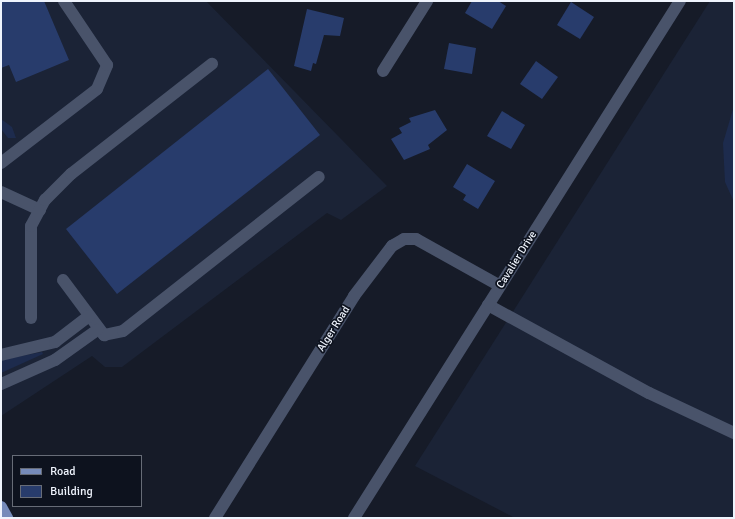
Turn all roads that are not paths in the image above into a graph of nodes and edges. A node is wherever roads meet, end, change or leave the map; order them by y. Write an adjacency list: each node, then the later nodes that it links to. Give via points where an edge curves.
1 (64, 1): 6 (street, via 107,65 97,89)
2 (427, 1): 5 (street)
3 (680, 1): 11 (street, Cavalier Drive)
4 (212, 64): 9 (street, via 71,174)
5 (383, 71)
6 (1, 163)
7 (319, 177): 15 (street, via 123,331 104,335)
8 (1, 192): 9 (street)
9 (40, 210): 14 (street, via 31,226)
10 (63, 280): 13 (street)
11 (500, 286): 12 (street, Cavalier Drive); 21 (street, Alger Road, via 416,239 404,239 392,246 354,296)
12 (488, 305): 18 (street, via 650,393); 22 (street, Cavalier Drive)
13 (88, 316): 15 (street); 16 (street, via 55,342)
14 (31, 318)
15 (97, 330): 17 (street, via 55,360)
16 (1, 355)
17 (1, 384)
18 (734, 433)
19 (1, 507): 20 (main road)
20 (7, 518)
21 (215, 518)
22 (354, 518)

